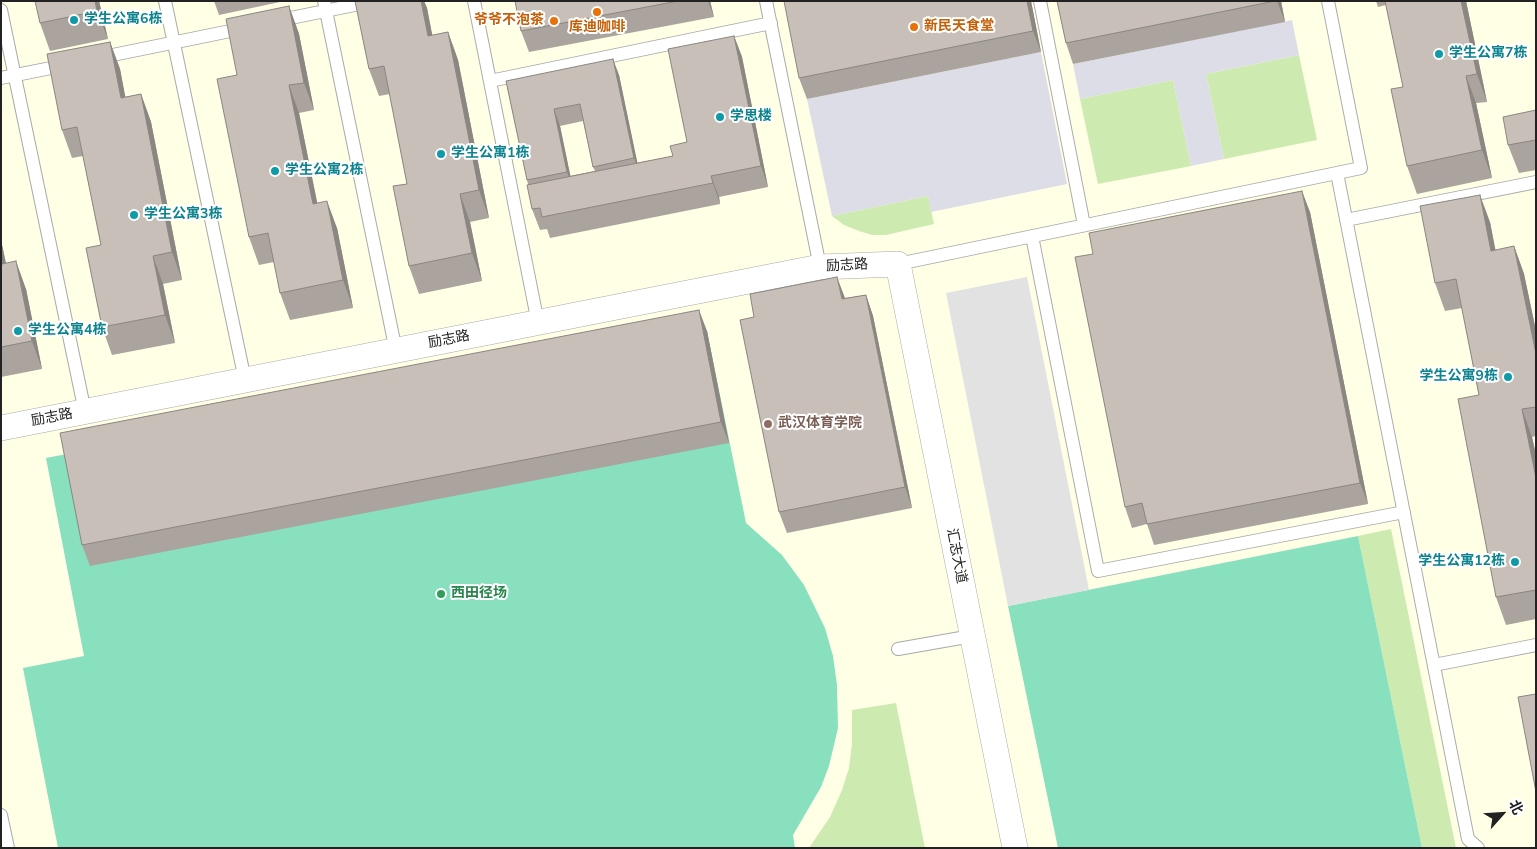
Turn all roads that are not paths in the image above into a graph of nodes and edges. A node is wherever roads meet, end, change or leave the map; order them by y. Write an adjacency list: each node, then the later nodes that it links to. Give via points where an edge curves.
1 (165, 1): 10 (lane)
2 (374, 1): 7 (lane)
3 (474, 1): 13 (lane)
4 (766, 1): 9 (lane)
5 (1040, 1): 17 (lane)
6 (1328, 1): 14 (lane, via 1361,168)
7 (325, 6): 10 (lane); 22 (lane)
8 (1, 10): 11 (lane)
9 (771, 23): 13 (lane); 20 (lane)
10 (173, 42): 11 (lane); 23 (lane)
11 (15, 75): 12 (lane); 24 (lane)
12 (1, 78)
13 (490, 81): 21 (lane)
14 (1337, 173): 16 (lane); 17 (lane)
15 (1535, 186): 16 (lane)
16 (1346, 220): 26 (lane)
17 (1084, 225): 18 (lane)
18 (1032, 236): 19 (lane); 26 (lane, via 1098,571)
19 (898, 264): 20 (street, 励志路); 27 (street, 汇志大道)
20 (820, 267): 21 (street, 励志路)
21 (538, 322): 22 (street, 励志路)
22 (396, 351): 23 (street, 励志路)
23 (245, 380): 24 (street, 励志路)
24 (85, 412): 25 (street, 励志路)
25 (1, 428)
26 (1404, 512): 30 (lane)
27 (972, 636): 29 (lane); 33 (street, 汇志大道)
28 (1536, 646): 30 (lane)
29 (898, 649)
30 (1434, 665): 34 (lane, via 1468,839)
31 (1, 816): 32 (lane)
32 (8, 848)
33 (1015, 848)
34 (1478, 848)

